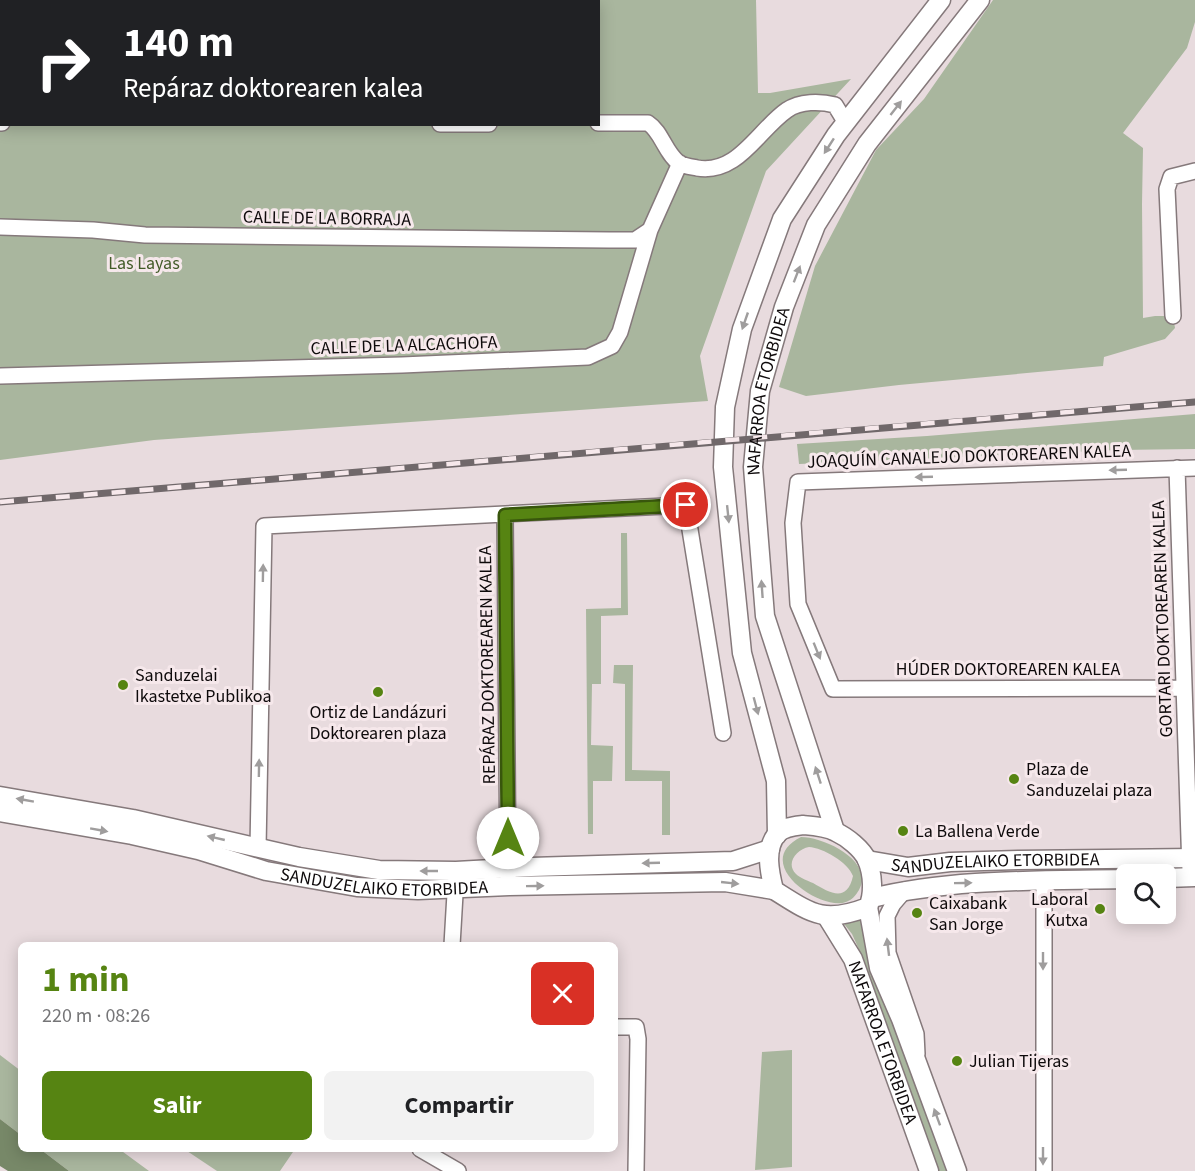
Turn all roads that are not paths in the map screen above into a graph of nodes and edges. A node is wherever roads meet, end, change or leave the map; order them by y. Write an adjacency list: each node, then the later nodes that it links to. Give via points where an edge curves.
1 (941, 0): 4 (main road, NAFARROA ETORBIDEA)
2 (980, 0): 19 (main road, NAFARROA ETORBIDEA, one-way to 2, via 765,616 753,467 760,391 784,307 816,225 867,144)
3 (600, 123): 5 (street, via 648,123)
4 (846, 123): 5 (street, via 835,105 819,101 788,109 733,160 714,168); 20 (main road, NAFARROA ETORBIDEA, one-way to 20, via 782,219 742,329 725,406 723,467 742,653 776,781)
5 (680, 163): 8 (street, CALLE DE LA ALCACHOFA)
6 (1195, 171): 9 (street, via 1171,177 1167,189)
7 (0, 227): 8 (street, CALLE DE LA BORRAJA, via 145,235 609,240 635,240)
8 (650, 230): 10 (street, CALLE DE LA ALCACHOFA, via 620,332 612,346 588,357)
9 (1173, 316)
10 (0, 376)
11 (1177, 468): 12 (street); 14 (street, GORTARI DOKTOREAREN KALEA); 15 (street, JOAQUÍN CANALEJO DOKTOREAREN KALEA, one-way to 15, via 798,482 792,523 798,604)
12 (1195, 468)
13 (505, 515): 16 (street, via 686,505); 21 (street, one-way to 13, via 264,526); 25 (street, REPÁRAZ DOKTOREAREN KALEA)
14 (1184, 688): 15 (street, HÚDER DOKTOREAREN KALEA); 22 (street, GORTARI DOKTOREAREN KALEA)
15 (833, 689)
16 (723, 733)
17 (0, 796): 21 (main road, SANDUZELAIKO ETORBIDEA, one-way to 17, via 133,819)
18 (0, 812): 30 (main road, SANDUZELAIKO ETORBIDEA, one-way to 30, via 154,840 290,876 357,887)
19 (835, 831): 20 (main road, via 803,825 788,828); 23 (main road)
20 (774, 842): 25 (main road, SANDUZELAIKO ETORBIDEA, one-way to 25, via 733,861); 31 (main road, via 769,873)
21 (258, 848): 24 (main road, SANDUZELAIKO ETORBIDEA, one-way to 21, via 379,870)
22 (1192, 858): 23 (main road, SANDUZELAIKO ETORBIDEA, via 950,862 908,867); 26 (street, GORTARI DOKTOREAREN KALEA)
23 (867, 860): 33 (main road)
24 (456, 871): 25 (main road, SANDUZELAIKO ETORBIDEA); 30 (street)
25 (508, 877): 30 (main road, SANDUZELAIKO ETORBIDEA); 31 (main road, SANDUZELAIKO ETORBIDEA, one-way to 31, via 725,882)
26 (1193, 877): 27 (main road)
27 (1176, 878)
28 (1116, 879): 29 (main road, SANDUZELAIKO ETORBIDEA)
29 (1044, 881): 32 (main road, SANDUZELAIKO ETORBIDEA, one-way to 29, via 951,884); 43 (street, one-way to 43)
30 (456, 890): 35 (street)
31 (774, 890): 34 (main road)
32 (905, 890): 33 (main road, SANDUZELAIKO ETORBIDEA); 37 (street, NAFARROA ETORBIDEA, one-way to 32, via 916,1034 894,976 887,941 887,916)
33 (870, 902): 34 (main road, via 848,914); 37 (main road, NAFARROA ETORBIDEA, via 879,968)
34 (827, 917): 39 (main road, NAFARROA ETORBIDEA, via 853,959)
35 (452, 942)
36 (618, 1027): 41 (street, via 636,1027 638,1039)
37 (917, 1063): 42 (main road, NAFARROA ETORBIDEA, one-way to 37)
38 (425, 1152): 40 (street)
39 (925, 1167)
40 (458, 1171)
41 (636, 1171)
42 (957, 1171)
43 (1044, 1171)

